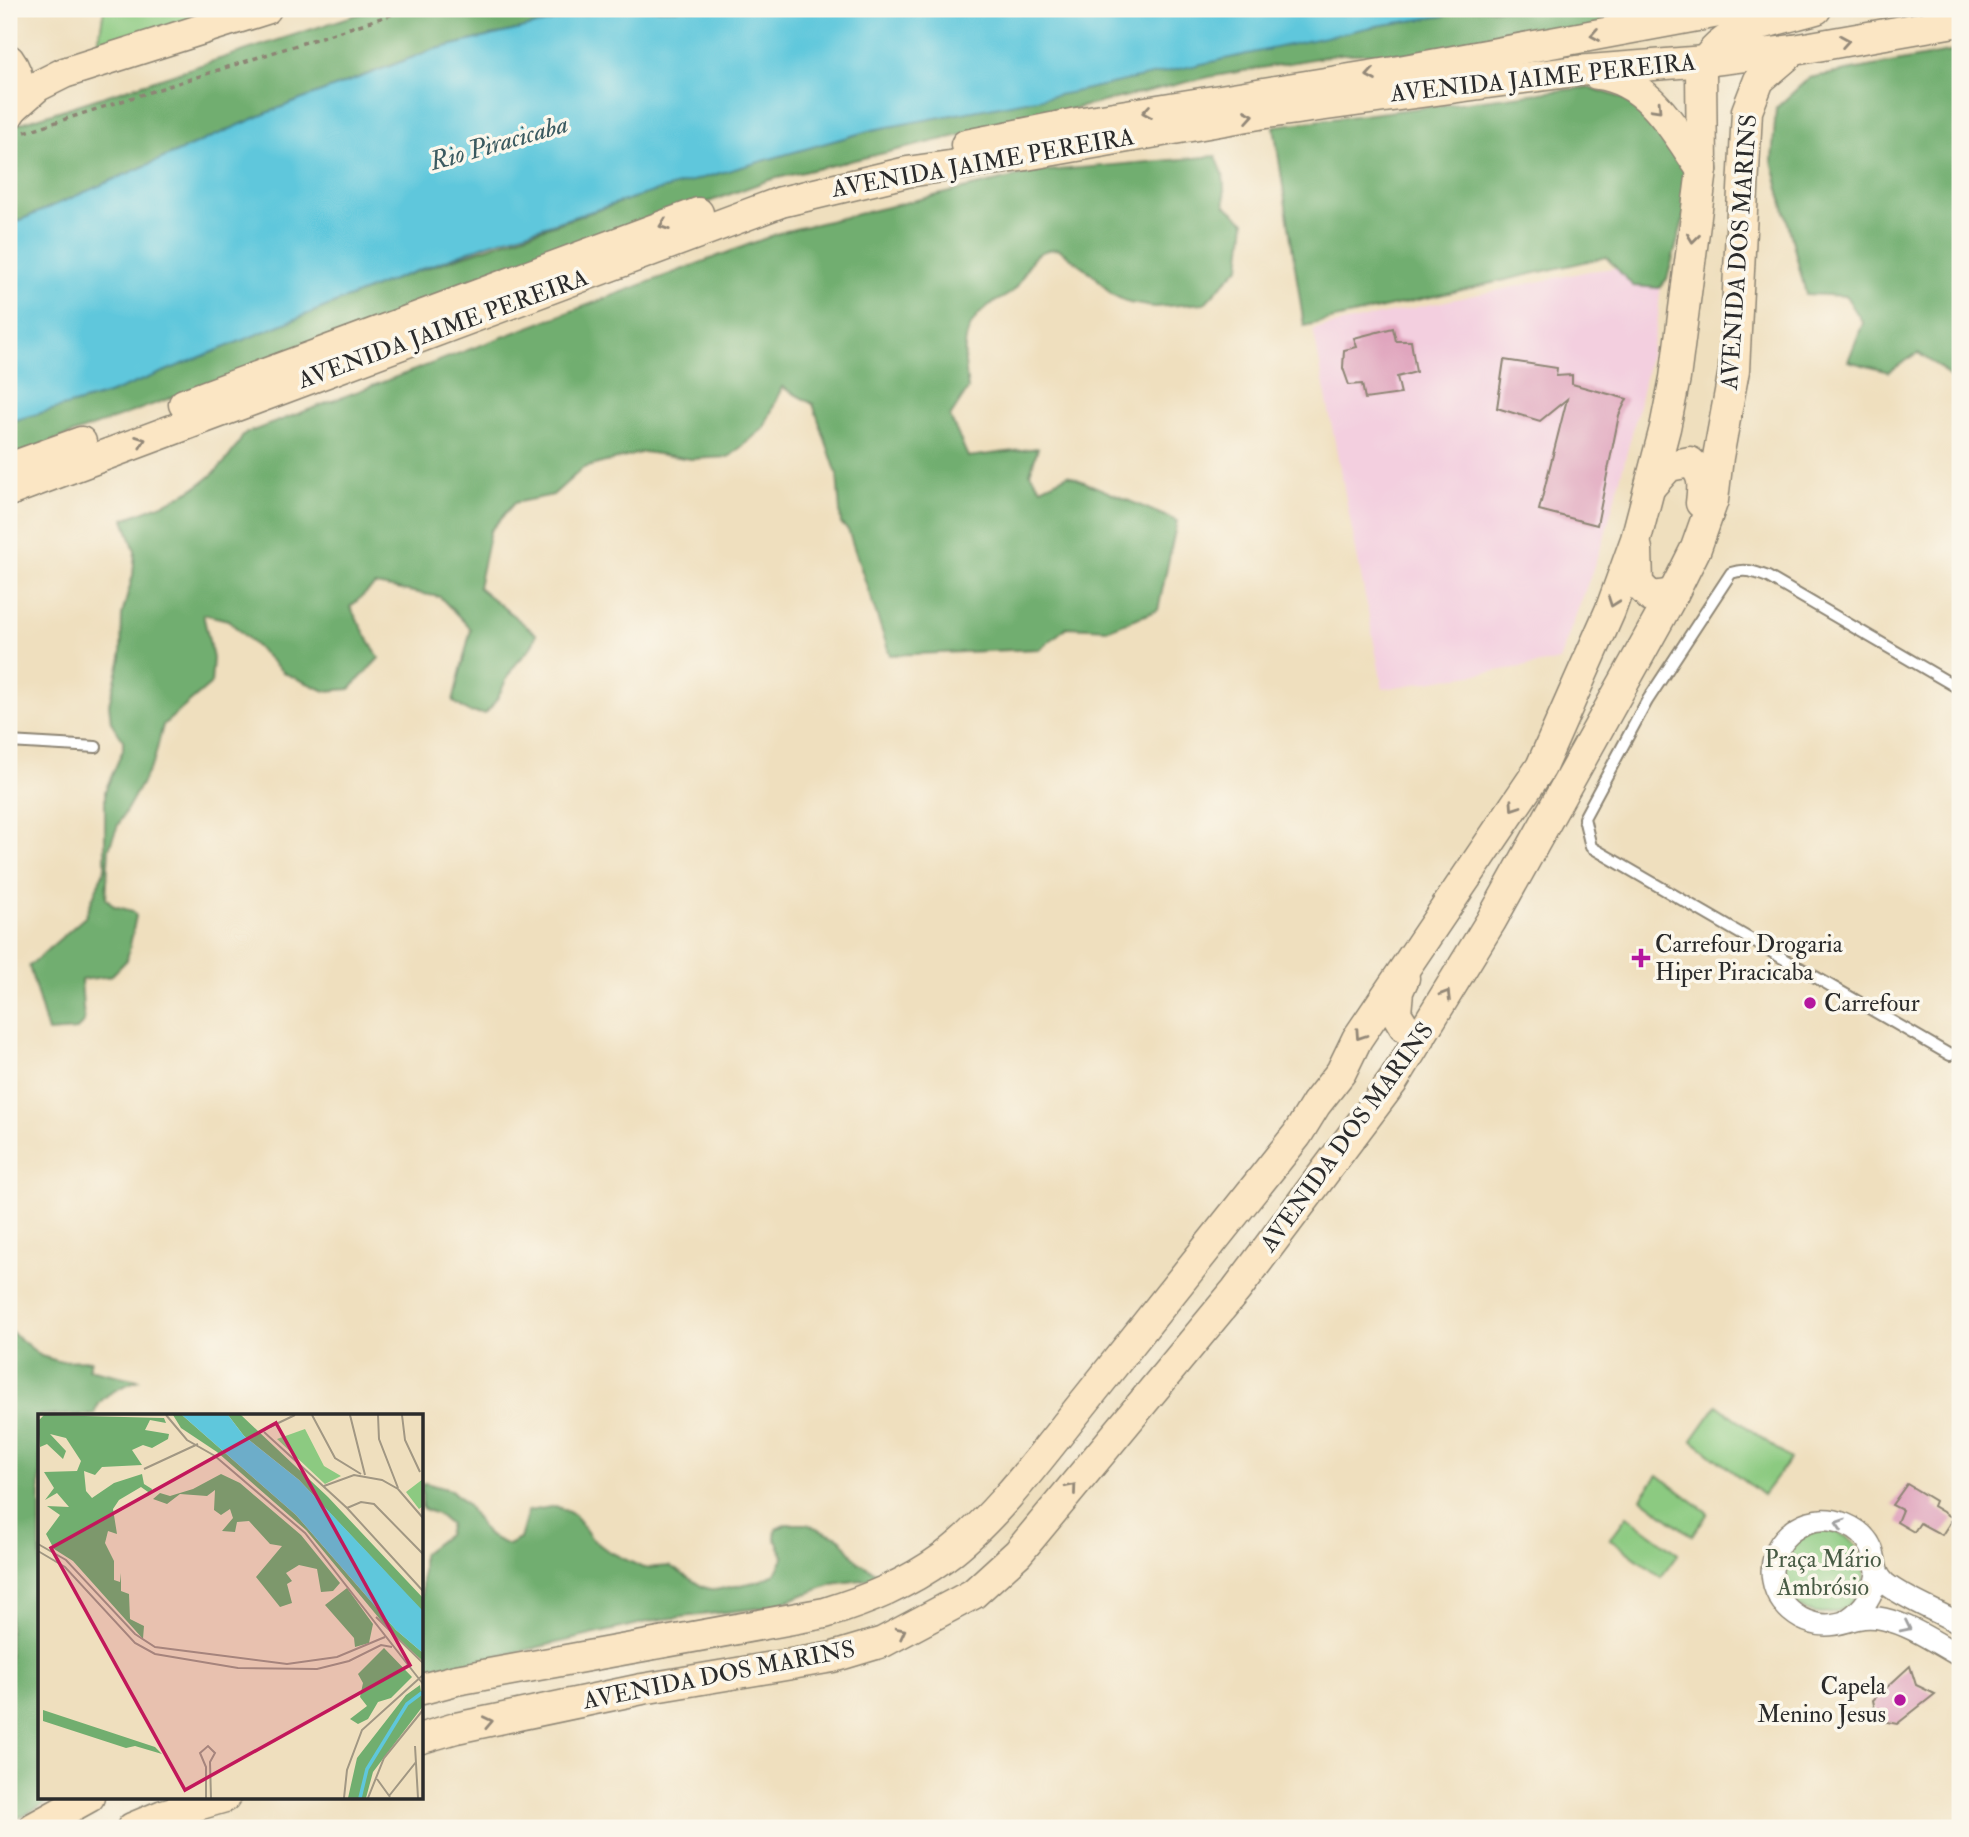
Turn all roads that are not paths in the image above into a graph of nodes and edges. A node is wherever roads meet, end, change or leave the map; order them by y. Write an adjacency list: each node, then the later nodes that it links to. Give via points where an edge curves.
1 (266, 9): 9 (street)
2 (1735, 9): 12 (street, AVENIDA JAIME PEREIRA, one-way to 12, via 1394,72 1077,123 770,187)
3 (1816, 9): 7 (street, via 1729,37)
4 (1960, 21): 5 (street, AVENIDA JAIME PEREIRA, one-way to 4)
5 (1794, 50): 7 (street, AVENIDA JAIME PEREIRA); 16 (street, AVENIDA DOS MARINS, via 1759,80 1747,111 1734,370 1713,500)
6 (9, 59): 9 (street); 10 (street, via 18,80)
7 (1705, 61): 8 (street, AVENIDA JAIME PEREIRA); 11 (street, AVENIDA DOS MARINS, via 1701,72)
8 (1576, 71): 11 (street, one-way to 11, via 1608,75 1637,89 1661,110); 14 (street, AVENIDA JAIME PEREIRA, one-way to 8, via 781,202 907,172 1327,104)
9 (64, 73): 10 (street, via 38,86)
10 (16, 118)
11 (1702, 170): 13 (street, AVENIDA DOS MARINS, one-way to 13, via 1675,378)
12 (9, 468)
13 (1651, 486): 15 (street, AVENIDA DOS MARINS); 16 (street, via 1670,466 1690,462 1696,467 1704,480)
14 (9, 491)
15 (1636, 539): 17 (street, via 1638,584 1651,597); 21 (street, AVENIDA DOS MARINS, one-way to 21, via 1610,611 1541,767)
16 (1696, 548): 17 (street, AVENIDA DOS MARINS)
17 (1673, 594): 22 (street, AVENIDA DOS MARINS, one-way to 17, via 1491,921)
18 (1960, 690): 23 (lane, via 1768,577 1754,571 1731,573 1647,701 1584,818 1591,847 1950,1055)
19 (9, 742): 20 (lane)
20 (96, 747)
21 (1412, 958): 22 (street, via 1398,991 1396,1013); 24 (street, AVENIDA DOS MARINS, one-way to 24, via 1349,1051 1341,1072)
22 (1420, 1038): 25 (street, AVENIDA DOS MARINS)
23 (1960, 1050)
24 (1246, 1199): 25 (street); 26 (street, AVENIDA DOS MARINS)
25 (1282, 1229): 27 (street, AVENIDA DOS MARINS)
26 (1202, 1256): 27 (street); 32 (street, AVENIDA DOS MARINS, via 978,1528 905,1583 825,1613)
27 (1236, 1290): 33 (street, AVENIDA DOS MARINS, one-way to 27, via 642,1689 833,1657 883,1642 973,1594 1018,1553)
28 (1877, 1574): 29 (street, via 1868,1601); 29 (street, one-way to 29, via 1865,1539 1844,1523 1816,1520 1802,1524 1781,1543 1774,1555 1773,1582 1777,1595 1794,1615 1827,1625); 30 (street, via 1888,1585)
29 (1847, 1620): 31 (street, one-way to 31, via 1863,1616 1900,1623)
30 (1960, 1624)
31 (1960, 1656)
32 (424, 1688)
33 (424, 1737)
34 (87, 1798): 36 (street)
35 (222, 1798): 37 (street)
36 (33, 1828)
37 (132, 1828)

